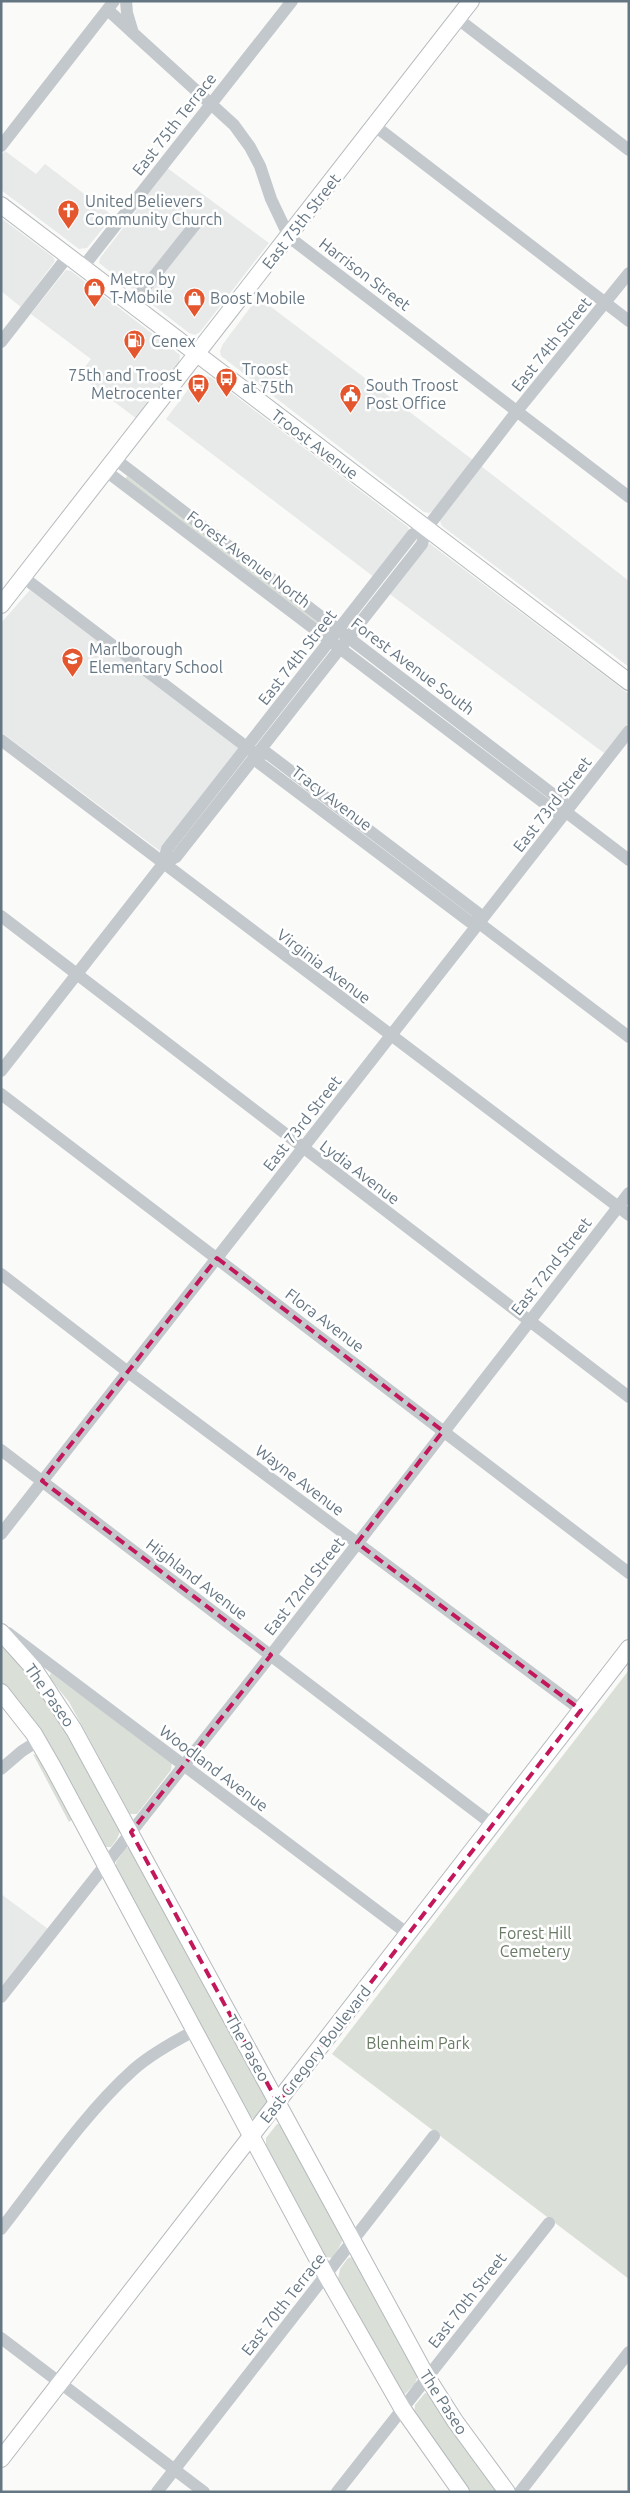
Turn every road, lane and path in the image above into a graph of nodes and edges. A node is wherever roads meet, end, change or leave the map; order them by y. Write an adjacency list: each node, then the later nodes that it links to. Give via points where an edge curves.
1 (126, 1): 6 (street, Harrison Street, via 126,13)
2 (292, 1): 7 (street, East 75th Terrace)
3 (471, 1): 5 (main road, East 75th Street)
4 (111, 5): 6 (street, Harrison Street); 9 (street)
5 (458, 18): 8 (main road, East 75th Street); 10 (street)
6 (134, 33): 7 (street, Harrison Street)
7 (210, 104): 13 (street, Harrison Street, via 234,125 250,147); 15 (street, East 75th Terrace)
8 (375, 126): 13 (main road, East 75th Street); 17 (street)
9 (1, 146)
10 (629, 150)
11 (1, 205): 14 (main road, Troost Avenue)
12 (198, 221): 18 (street)
13 (289, 237): 21 (main road, East 75th Street); 22 (street, Harrison Street)
14 (68, 256): 15 (main road, Troost Avenue); 20 (street)
15 (83, 267): 18 (main road, Troost Avenue)
16 (629, 273): 17 (street, East 74th Street)
17 (605, 303): 19 (street); 22 (street, East 74th Street)
18 (132, 304): 21 (main road, Troost Avenue)
19 (629, 322)
20 (1, 342)
21 (197, 354): 23 (main road, East 75th Street); 25 (main road, Troost Avenue)
22 (517, 411): 24 (street, Harrison Street); 25 (street, East 74th Street)
23 (110, 465): 26 (main road, East 75th Street); 28 (street, Forest Avenue South); 29 (street, Forest Avenue North)
24 (629, 497)
25 (426, 529): 28 (street, East 74th Street, via 422,544); 30 (main road, Troost Avenue)
26 (23, 577): 27 (main road, East 75th Street); 33 (street, Tracy Avenue)
27 (1, 605)
28 (343, 633): 29 (street, East 74th Street); 34 (street, Forest Avenue South, via 563,802)
29 (334, 644): 33 (street, East 74th Street); 34 (street, Forest Avenue North, via 556,812)
30 (629, 682)
31 (629, 731): 34 (street, East 73rd Street)
32 (1, 740): 36 (street, Virginia Avenue)
33 (252, 751): 36 (street, East 74th Street, via 176,856); 38 (street, Tracy Avenue, via 259,763 470,922)
34 (566, 812): 35 (street); 38 (street, East 73rd Street)
35 (629, 860)
36 (163, 864): 39 (street); 40 (street, Virginia Avenue)
37 (1, 916): 39 (street, Lydia Avenue)
38 (479, 923): 40 (street, East 73rd Street); 41 (street, Tracy Avenue)
39 (77, 974): 42 (street); 44 (street, Lydia Avenue)
40 (391, 1036): 44 (street, East 73rd Street); 46 (street, Virginia Avenue)
41 (629, 1037)
42 (1, 1071)
43 (1, 1094): 48 (street, Flora Avenue)
44 (302, 1149): 48 (street, East 73rd Street); 50 (street, Lydia Avenue)
45 (629, 1193): 46 (street, East 72nd Street)
46 (618, 1207): 47 (street, Virginia Avenue); 50 (street, East 72nd Street)
47 (629, 1215)
48 (217, 1258): 51 (street, East 73rd Street); 53 (street, Flora Avenue)
49 (1, 1274): 51 (street, Wayne Avenue)
50 (529, 1321): 52 (street, Lydia Avenue); 53 (street, East 72nd Street)
51 (128, 1372): 55 (street, East 73rd Street); 57 (street, Wayne Avenue)
52 (629, 1397)
53 (443, 1431): 57 (street, East 72nd Street); 58 (street, Flora Avenue)
54 (1, 1450): 55 (street, Highland Avenue)
55 (42, 1481): 56 (street, East 73rd Street); 62 (street, Highland Avenue)
56 (1, 1534)
57 (357, 1543): 62 (street, East 72nd Street); 64 (street, Wayne Avenue)
58 (629, 1573)
59 (1, 1627): 66 (street, Woodland Avenue)
60 (1, 1632): 69 (main road, The Paseo, via 59,1704)
61 (629, 1648): 64 (main road, East Gregory Boulevard)
62 (271, 1655): 66 (street, East 72nd Street); 68 (street, Highland Avenue)
63 (1, 1692): 65 (main road)
64 (581, 1710): 68 (main road, East Gregory Boulevard)
65 (38, 1741): 67 (street); 70 (main road)
66 (184, 1765): 69 (street, East 72nd Street); 71 (street, Woodland Avenue)
67 (1, 1769)
68 (492, 1824): 71 (main road, East Gregory Boulevard)
69 (131, 1832): 70 (street, East 72nd Street); 74 (main road, The Paseo)
70 (105, 1864): 72 (street, East 72nd Street); 73 (main road)
71 (408, 1934): 74 (main road, East Gregory Boulevard)
72 (1, 1997)
73 (194, 2031): 76 (main road); 78 (street, via 166,2046 118,2084)
74 (278, 2103): 76 (main road, East Gregory Boulevard); 79 (main road, The Paseo)
75 (434, 2136): 79 (street, East 70th Terrace)
76 (251, 2137): 80 (main road); 84 (main road, East Gregory Boulevard)
77 (549, 2223): 83 (street, East 70th Street)
78 (1, 2229)
79 (352, 2241): 80 (street, East 70th Terrace); 83 (main road, The Paseo)
80 (326, 2275): 85 (main road); 87 (street, East 70th Terrace)
81 (1, 2338): 84 (street)
82 (629, 2352): 93 (street)
83 (427, 2377): 85 (street, East 70th Street); 92 (main road, The Paseo)
84 (61, 2383): 86 (main road, East Gregory Boulevard); 87 (street)
85 (402, 2408): 90 (street, East 70th Street); 91 (main road)
86 (1, 2459)
87 (174, 2469): 88 (street, East 70th Terrace); 89 (street)
88 (157, 2492)
89 (204, 2492)
90 (337, 2492)
91 (462, 2492)
92 (508, 2492)
93 (520, 2492)

